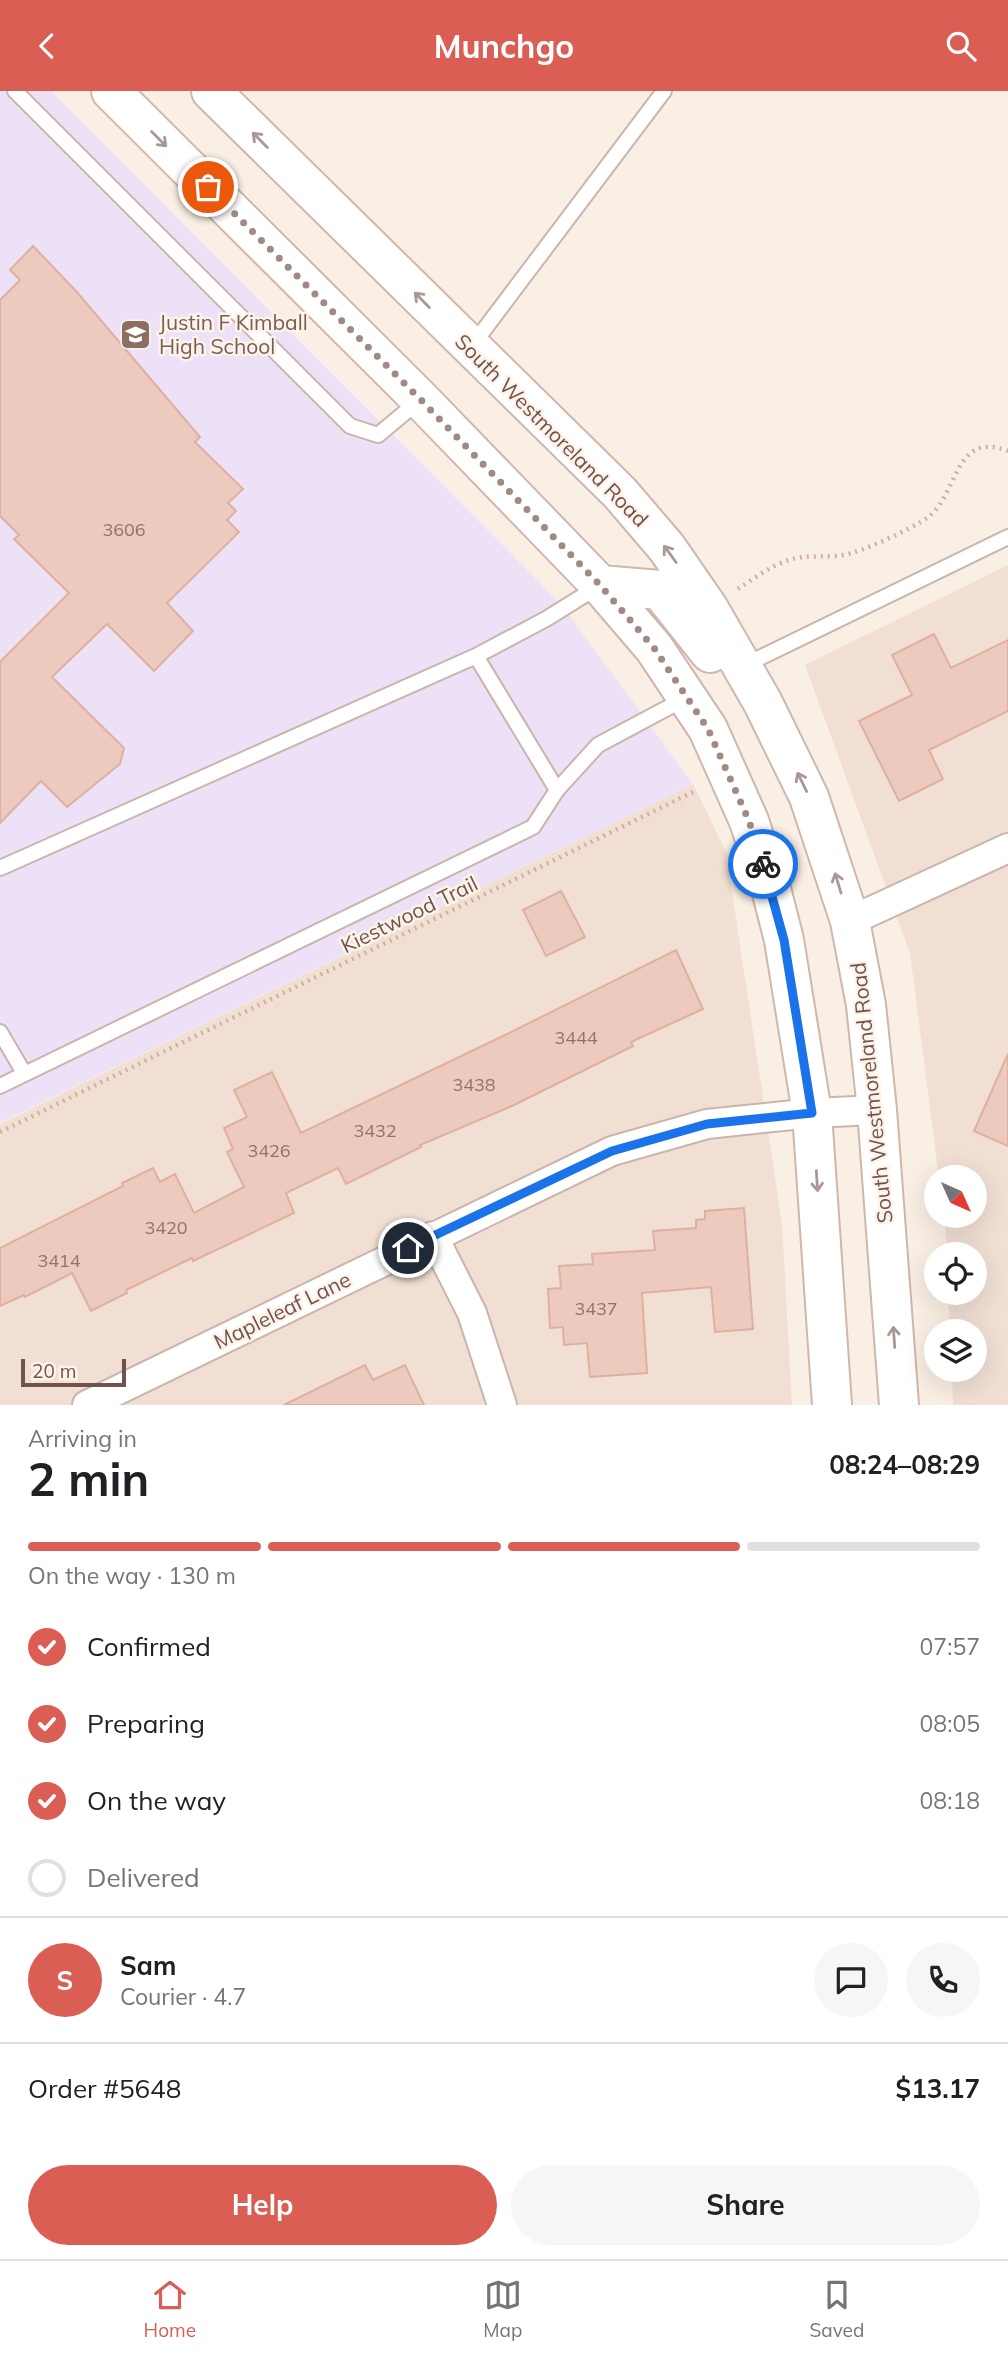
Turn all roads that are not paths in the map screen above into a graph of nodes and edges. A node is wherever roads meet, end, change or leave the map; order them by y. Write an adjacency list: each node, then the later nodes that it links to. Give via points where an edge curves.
1 (15, 91): 6 (lane, via 350,426 378,435)
2 (111, 91): 6 (main road, one-way to 6)
3 (211, 91): 5 (main road, South Westmoreland Road, one-way to 3)
4 (664, 91): 5 (lane)
5 (470, 348): 10 (main road, South Westmoreland Road, one-way to 5, via 667,548 620,493)
6 (421, 400): 8 (main road)
7 (1008, 537): 10 (lane)
8 (600, 585): 9 (lane); 10 (main road, via 660,590 716,661); 11 (main road, via 654,648)
9 (476, 656): 12 (lane); 14 (lane)
10 (742, 667): 15 (main road, South Westmoreland Road, one-way to 10, via 809,797)
11 (687, 697): 12 (lane, via 598,745); 20 (main road, via 708,729 749,821 771,885)
12 (557, 790): 17 (lane, via 533,827)
13 (1008, 848): 15 (street)
14 (0, 868)
15 (850, 921): 19 (main road, South Westmoreland Road, via 866,1005)
16 (0, 1032): 17 (lane)
17 (24, 1073): 18 (lane)
18 (0, 1086)
19 (877, 1110): 20 (street, Mapleleaf Lane); 25 (main road, South Westmoreland Road, one-way to 19)
20 (812, 1113): 21 (street, Mapleleaf Lane, via 707,1124 612,1151); 24 (main road, one-way to 24)
21 (433, 1236): 22 (street, Mapleleaf Lane); 23 (street, via 472,1313)
22 (87, 1405)
23 (502, 1405)
24 (832, 1405)
25 (899, 1405)

